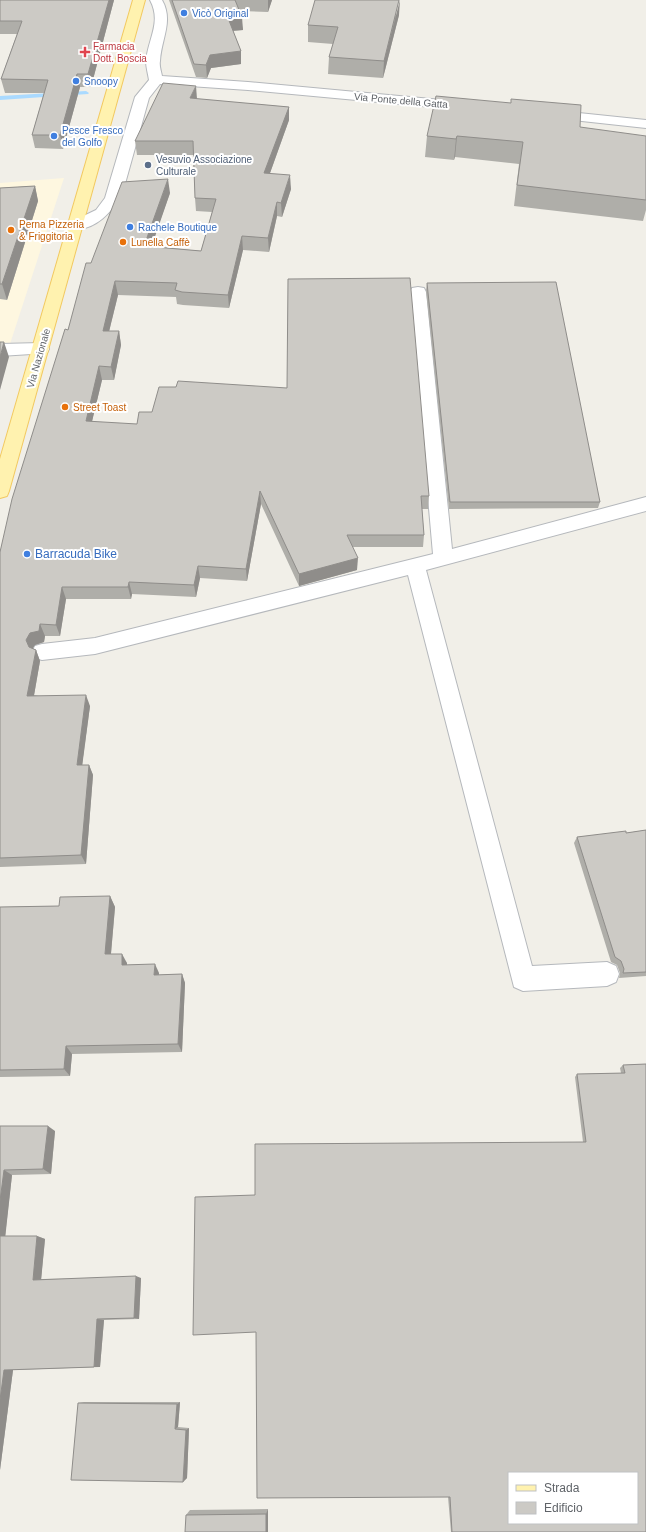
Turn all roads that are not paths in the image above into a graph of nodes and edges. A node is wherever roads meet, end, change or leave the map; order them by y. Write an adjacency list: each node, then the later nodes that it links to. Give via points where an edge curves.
1 (139, 0): 7 (main road, Via Nazionale)
2 (156, 0): 3 (street, via 161,7 162,20 153,62)
3 (156, 80): 4 (street, Via Ponte della Gatta); 7 (street, via 142,97 112,202 99,216)
4 (478, 107)
5 (538, 113): 6 (street)
6 (646, 124)
7 (76, 225): 9 (main road, Via Nazionale)
8 (418, 292): 13 (street)
9 (41, 349): 10 (street); 11 (main road, Via Nazionale)
10 (0, 350)
11 (0, 491)
12 (646, 504): 13 (street)
13 (443, 558): 14 (street)
14 (415, 566): 15 (street, via 95,646); 16 (street, via 523,979)
15 (42, 652)
16 (607, 974)

